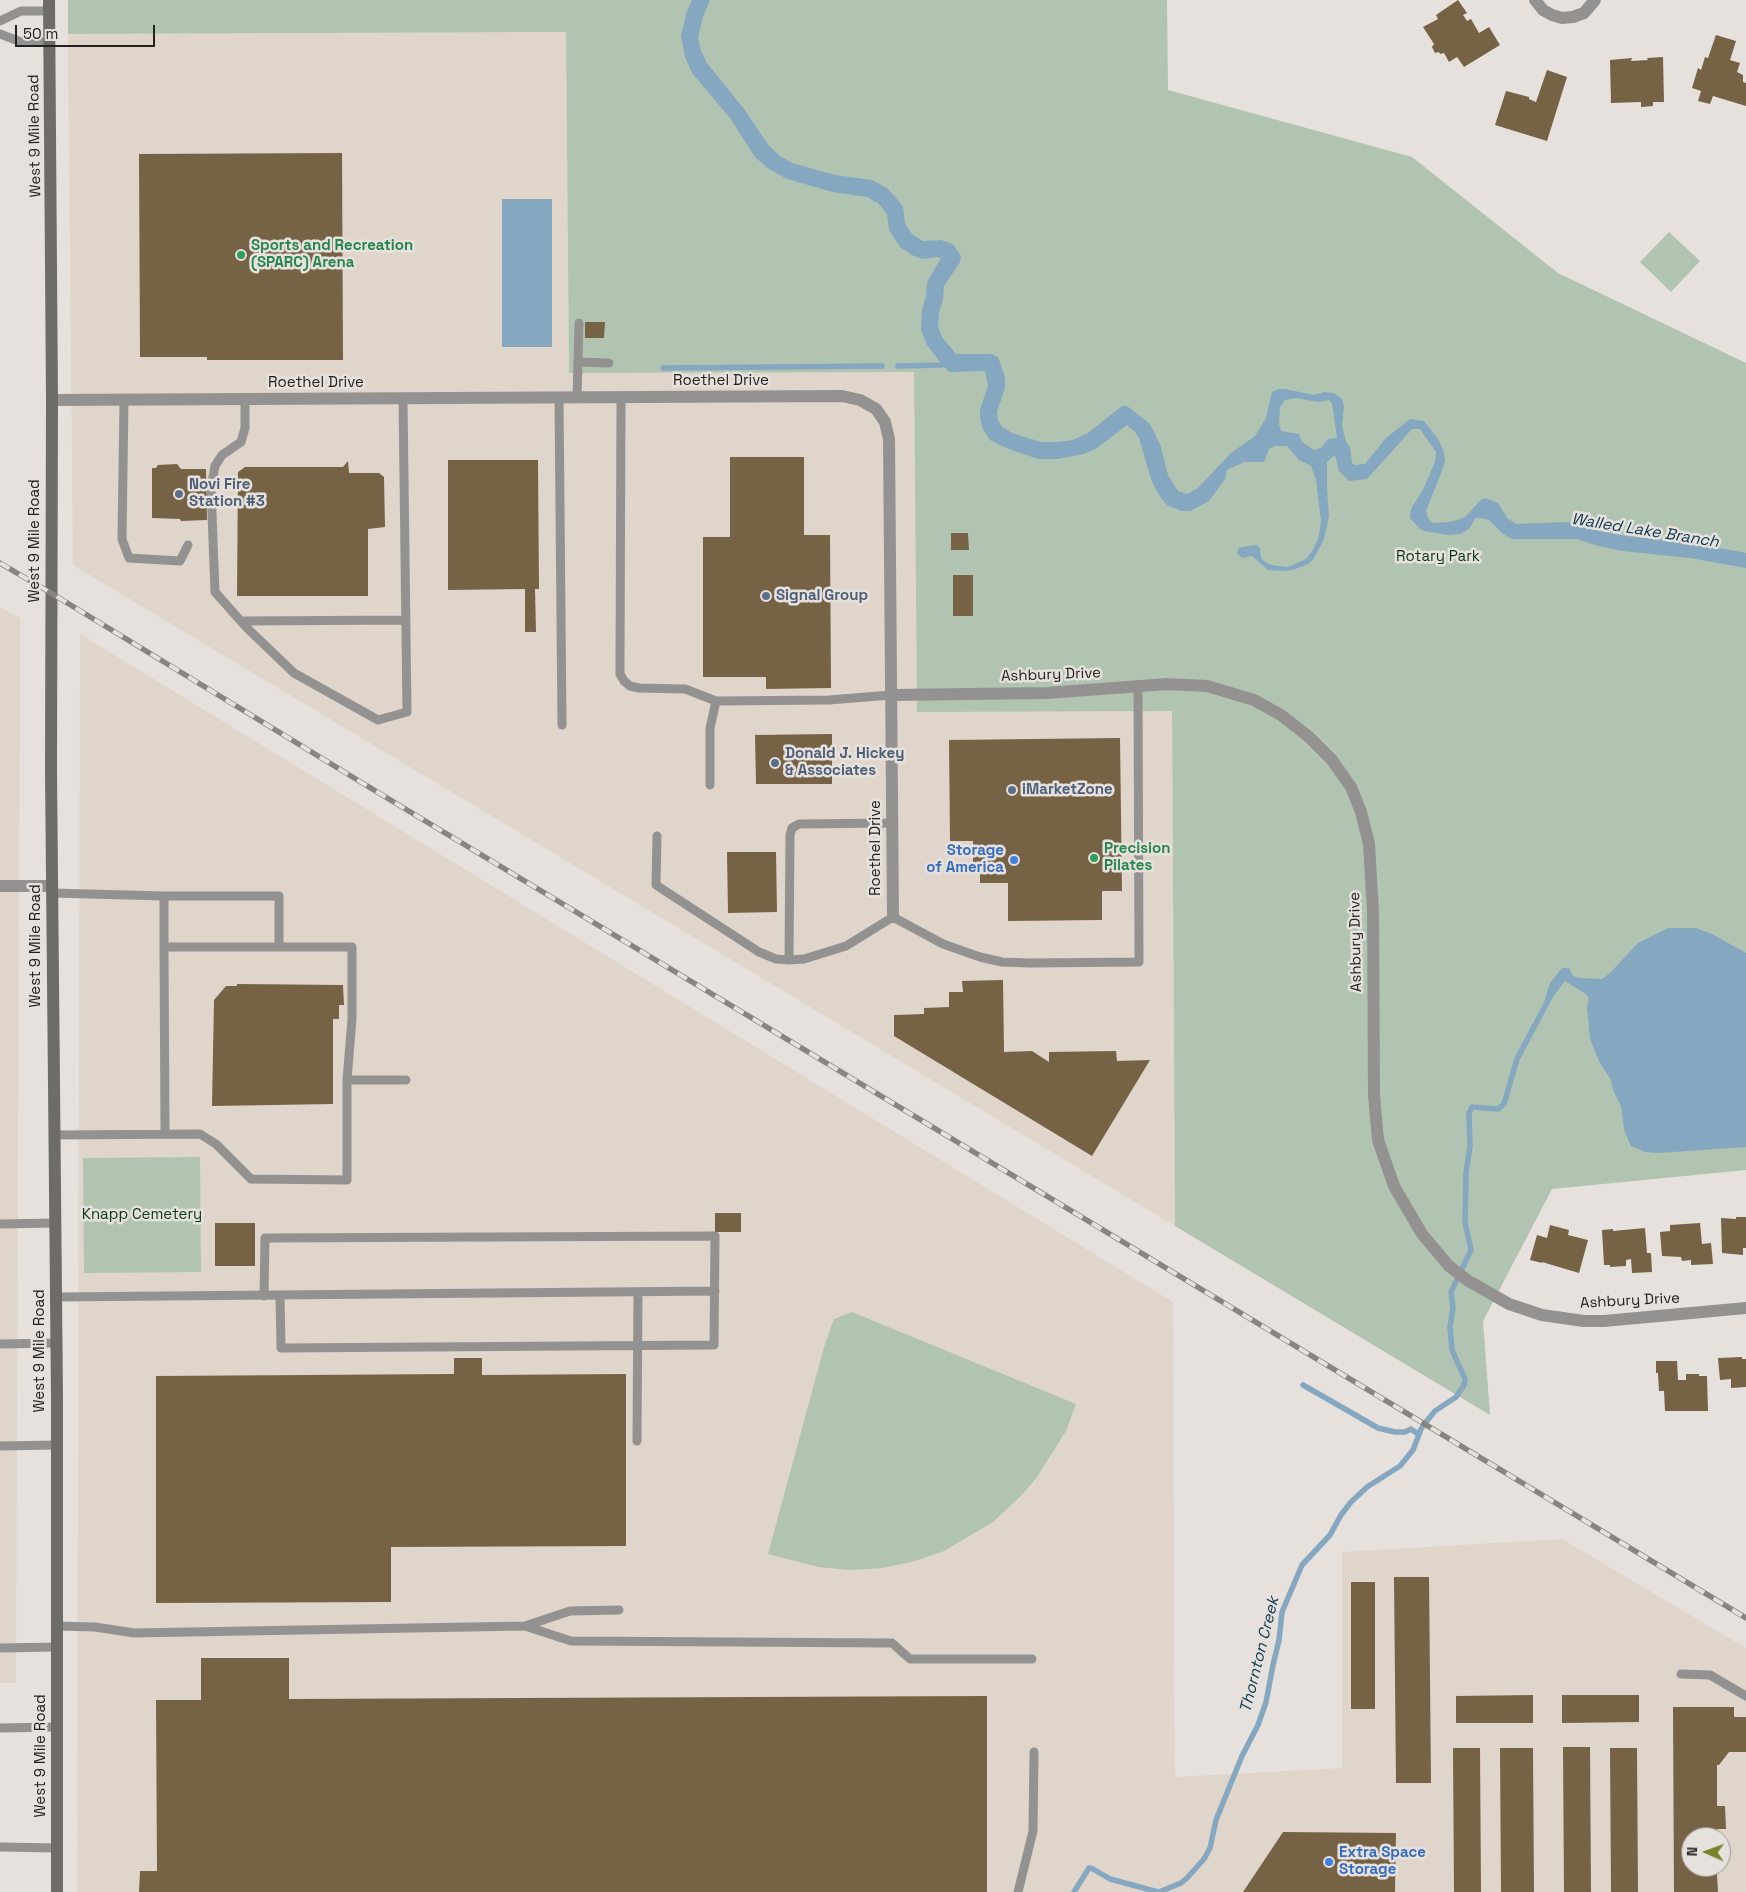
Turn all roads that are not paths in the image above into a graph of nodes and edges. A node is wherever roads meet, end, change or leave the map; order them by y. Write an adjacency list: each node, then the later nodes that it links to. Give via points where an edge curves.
1 (1535, 0): 2 (street, via 1543,10 1562,18 1584,13)
2 (1595, 0)
3 (49, 5): 4 (lane, via 21,11); 6 (street, West 9 Mile Road)
4 (0, 21)
5 (0, 34): 6 (lane, via 21,42)
6 (50, 42): 14 (street, West 9 Mile Road)
7 (578, 323): 8 (lane)
8 (578, 362): 9 (lane); 11 (lane)
9 (609, 363)
10 (559, 398): 11 (street, Roethel Drive); 13 (street, Roethel Drive); 23 (lane)
11 (577, 398): 12 (street, Roethel Drive)
12 (621, 398): 21 (street, Roethel Drive, via 842,396 860,400 876,409 885,422 889,439); 22 (lane, via 620,674 630,686 685,688)
13 (403, 399): 16 (street, Roethel Drive); 18 (lane)
14 (52, 400): 15 (street, Roethel Drive); 28 (street, West 9 Mile Road)
15 (124, 400): 16 (street, Roethel Drive); 17 (lane, via 122,539 129,558 180,561)
16 (245, 400): 19 (lane, via 245,428 241,442 222,455 215,466 211,488 216,592)
17 (188, 545)
18 (406, 620): 19 (lane); 19 (lane, via 407,712 378,720 294,673)
19 (240, 621)
20 (1138, 686): 21 (street, Ashbury Drive, via 1047,693); 30 (lane, via 1139,962 1002,962 942,944); 45 (street, Ashbury Drive, via 1207,686 1254,700 1281,715 1309,737 1332,760 1351,787 1369,844 1373,912 1374,1096 1378,1140 1394,1186 1407,1210 1449,1266 1494,1296 1524,1310 1551,1317 1584,1321 1652,1318)
21 (891, 695): 22 (lane, via 830,700); 25 (street, Roethel Drive)
22 (716, 701): 24 (lane, via 710,728)
23 (562, 725)
24 (710, 785)
25 (892, 823): 30 (street, Roethel Drive); 33 (lane, via 800,824 792,828)
26 (657, 836): 33 (lane, via 656,884 759,952)
27 (0, 886): 28 (street)
28 (52, 890): 29 (lane); 37 (street, West 9 Mile Road)
29 (164, 896): 31 (lane); 32 (lane, via 279,896)
30 (893, 917): 33 (lane, via 846,946)
31 (164, 946): 32 (lane); 36 (lane)
32 (279, 946): 34 (lane, via 352,947 352,1019)
33 (790, 960)
34 (347, 1080): 35 (lane); 36 (lane, via 347,1180 251,1179 206,1136)
35 (406, 1080)
36 (165, 1134): 37 (lane)
37 (54, 1135): 39 (street, West 9 Mile Road)
38 (0, 1224): 39 (lane)
39 (55, 1224): 44 (street, West 9 Mile Road)
40 (715, 1291): 41 (lane); 43 (lane, via 715,1236 264,1238); 48 (lane, via 714,1344)
41 (638, 1292): 42 (lane); 48 (lane)
42 (280, 1295): 43 (lane); 48 (lane, via 280,1348)
43 (264, 1296): 44 (lane)
44 (56, 1297): 46 (street, West 9 Mile Road)
45 (1746, 1308)
46 (56, 1343): 47 (lane); 50 (street, West 9 Mile Road)
47 (0, 1344)
48 (638, 1345): 49 (lane)
49 (638, 1441)
50 (57, 1445): 51 (lane); 53 (street, West 9 Mile Road)
51 (0, 1446)
52 (618, 1610): 54 (lane, via 570,1611)
53 (57, 1626): 54 (lane, via 134,1633); 55 (street, West 9 Mile Road)
54 (525, 1626): 57 (lane, via 571,1641 892,1642 910,1659)
55 (57, 1647): 56 (lane); 60 (street, West 9 Mile Road)
56 (0, 1648)
57 (1032, 1659)
58 (1681, 1674): 59 (lane, via 1710,1674)
59 (1746, 1696)
60 (57, 1726): 61 (lane); 64 (street, West 9 Mile Road)
61 (0, 1728)
62 (1034, 1752): 66 (lane, via 1033,1831)
63 (0, 1847): 64 (lane)
64 (57, 1848): 65 (street, West 9 Mile Road)
65 (57, 1892)
66 (1018, 1892)

